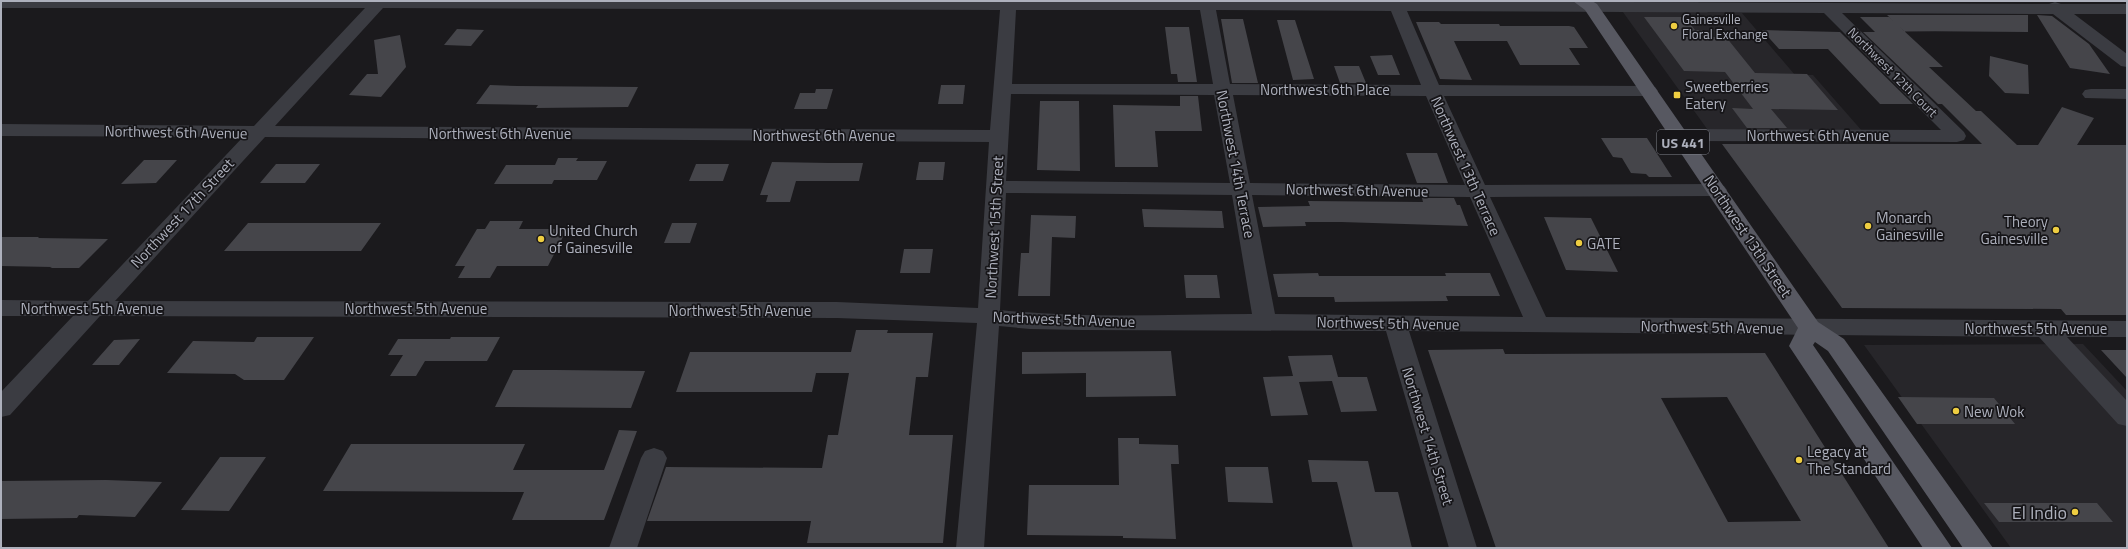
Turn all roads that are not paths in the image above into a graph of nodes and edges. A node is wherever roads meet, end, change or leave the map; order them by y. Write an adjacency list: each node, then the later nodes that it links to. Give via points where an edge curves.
1 (1, 3): 2 (street)
2 (380, 3): 3 (street); 19 (street, Northwest 17th Street)
3 (1008, 3): 6 (street); 12 (street, Northwest 15th Street)
4 (1348, 3): 6 (street); 8 (street)
5 (1589, 3): 8 (street); 9 (street); 15 (main road, Northwest 13th Street / US 441)
6 (1207, 5): 13 (street, Northwest 14th Terrace)
7 (2053, 5): 9 (street); 10 (street); 11 (street)
8 (1397, 6): 14 (street, Northwest 13th Terrace)
9 (1828, 8): 22 (street, Northwest 12th Court)
10 (2127, 9)
11 (2127, 62)
12 (1002, 89): 13 (street, Northwest 6th Place); 21 (street, Northwest 15th Street)
13 (1222, 89): 14 (street, Northwest 6th Place); 24 (street, Northwest 14th Terrace)
14 (1432, 90): 15 (street, Northwest 6th Place); 26 (street, Northwest 13th Terrace)
15 (1649, 91): 20 (main road, Northwest 13th Street / US 441)
16 (2091, 94): 17 (street)
17 (2127, 94)
18 (1, 130): 19 (street, Northwest 6th Avenue)
19 (256, 133): 21 (street, Northwest 6th Avenue); 28 (street, Northwest 17th Street)
20 (1679, 135): 22 (street, Northwest 6th Avenue); 25 (main road, Northwest 13th Street / US 441)
21 (999, 136): 23 (street, Northwest 15th Street)
22 (1957, 136)
23 (996, 187): 24 (street, Northwest 6th Avenue); 29 (street, Northwest 15th Street)
24 (1240, 189): 26 (street, Northwest 6th Avenue); 30 (street, Northwest 14th Terrace)
25 (1717, 190): 26 (street, Northwest 6th Avenue); 33 (main road, Northwest 13th Street / US 441)
26 (1478, 191): 32 (street, Northwest 13th Terrace)
27 (1, 308): 28 (street, Northwest 5th Avenue)
28 (94, 308): 29 (street, Northwest 5th Avenue, via 829,310); 36 (street, Northwest 17th Street)
29 (988, 317): 30 (street, Northwest 5th Avenue, via 1082,322); 40 (street, Northwest 15th Street)
30 (1265, 322): 31 (street, Northwest 5th Avenue)
31 (1395, 324): 32 (street, Northwest 5th Avenue); 41 (street, Northwest 14th Street)
32 (1538, 325): 33 (street, Northwest 5th Avenue)
33 (1810, 328): 34 (street, Northwest 5th Avenue); 42 (main road, via 1801,346); 43 (main road, Northwest 13th Street / US 441, via 1836,345)
34 (2045, 328): 35 (street, Northwest 5th Avenue); 37 (street)
35 (2127, 329)
36 (1, 408)
37 (2127, 417)
38 (654, 458): 39 (street)
39 (624, 548)
40 (970, 548)
41 (1463, 548)
42 (1938, 548)
43 (1979, 548)

